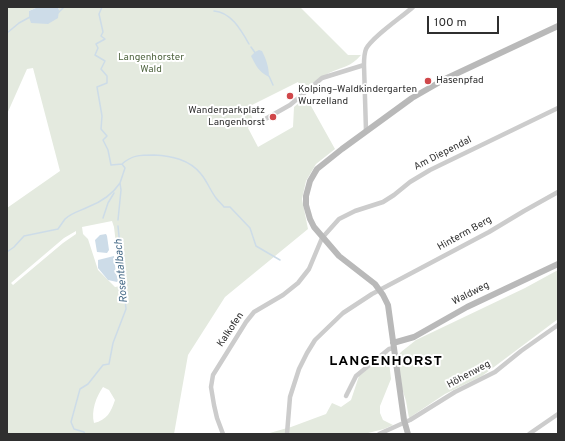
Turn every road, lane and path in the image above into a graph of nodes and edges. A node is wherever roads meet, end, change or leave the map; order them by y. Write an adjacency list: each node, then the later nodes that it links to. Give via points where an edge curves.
1 (413, 7): 3 (street, via 371,42 366,49)
2 (558, 26): 6 (street, via 428,89)
3 (364, 65): 5 (street, via 322,78 290,105); 6 (street)
4 (558, 108): 8 (street, Am Diependal, via 430,170 383,202 346,215)
5 (260, 122)
6 (366, 131): 8 (street, via 317,169 310,181 306,196 307,211)
7 (558, 192): 10 (street, Hinterm Berg)
8 (322, 238): 10 (street, via 339,256); 16 (street, Kalkofen, via 304,276 291,290 251,315 213,375 211,387 214,405)
9 (558, 264): 12 (street, Waldweg, via 467,307)
10 (380, 290): 12 (street, via 388,305); 17 (street, Hinterm Berg, via 342,312 311,346 292,387)
11 (558, 325): 15 (street, Höhenweg, via 495,372)
12 (394, 346): 13 (street, via 356,376); 15 (street)
13 (346, 396)
14 (558, 414): 20 (street)
15 (404, 422): 18 (street, Höhenweg); 19 (street)
16 (224, 434)
17 (287, 434)
18 (379, 434)
19 (408, 434)
20 (529, 434)

